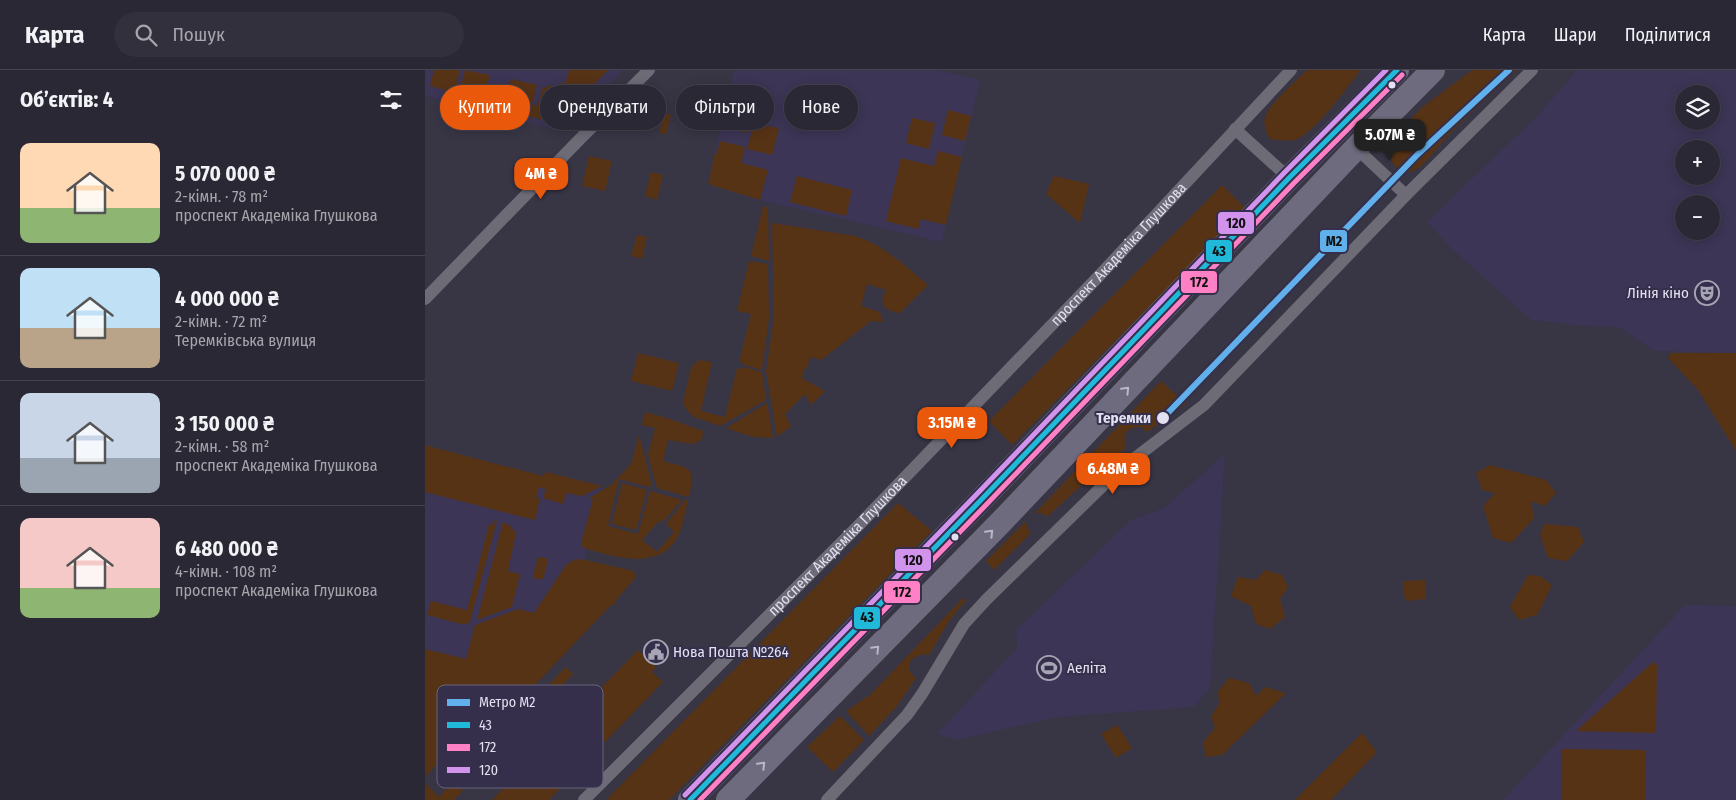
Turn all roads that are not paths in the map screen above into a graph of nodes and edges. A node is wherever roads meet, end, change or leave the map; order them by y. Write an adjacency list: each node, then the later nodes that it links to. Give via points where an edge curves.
1 (649, 70): 10 (street)
2 (1291, 70): 6 (street, проспект Академіка Глушкова)
3 (1397, 70): 8 (highway)
4 (1433, 70): 7 (highway)
5 (1532, 70): 9 (street)
6 (1235, 129): 8 (street); 11 (street, проспект Академіка Глушкова, via 1092,284 859,525)
7 (1356, 148): 9 (street); 15 (highway, one-way to 7, via 1007,514)
8 (1289, 178): 14 (highway)
9 (1406, 195): 16 (street, via 1203,405 1118,471 986,600 964,624 907,715)
10 (425, 300)
11 (603, 781)
12 (596, 788): 13 (street, проспект Академіка Глушкова)
13 (584, 800)
14 (690, 800)
15 (728, 800)
16 (827, 800)

